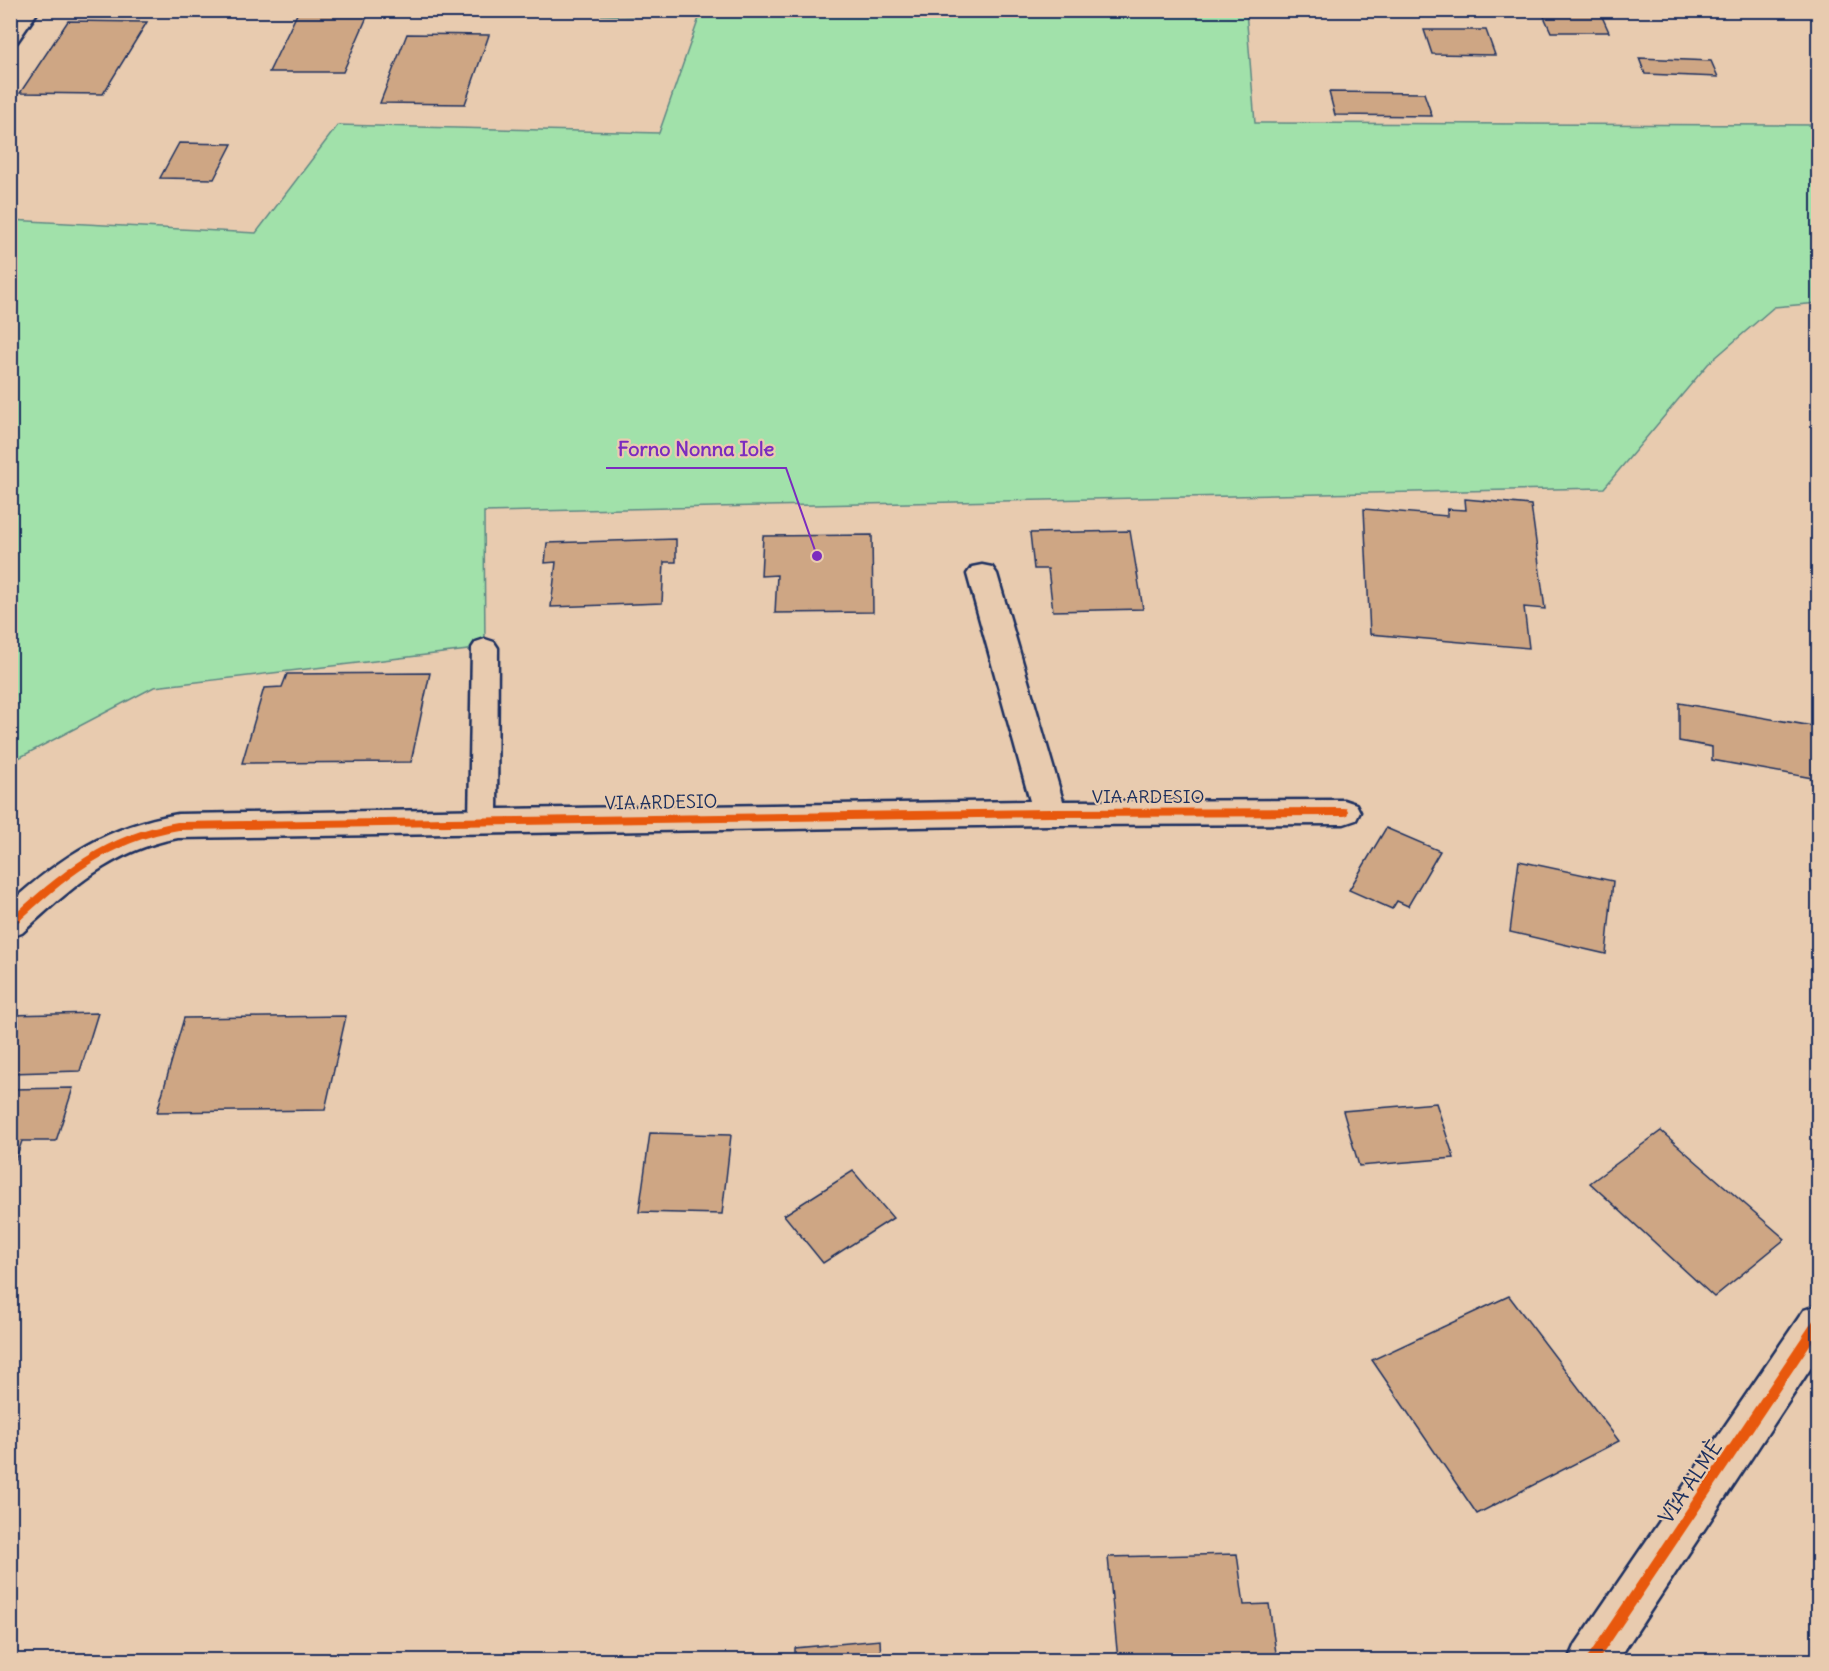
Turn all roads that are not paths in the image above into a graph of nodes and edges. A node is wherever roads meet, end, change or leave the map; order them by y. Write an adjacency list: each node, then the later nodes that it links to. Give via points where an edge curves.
1 (29, 10): 2 (street)
2 (10, 38)
3 (982, 574): 6 (street)
4 (485, 648): 7 (lane)
5 (1344, 812): 6 (street, VIA ARDESIO)
6 (1050, 813): 7 (street, VIA ARDESIO)
7 (483, 822): 8 (street, VIA ARDESIO, via 178,826 154,830 108,847 76,866)
8 (10, 924)
9 (1818, 1323): 10 (street, VIA ALMÈ)
10 (1592, 1660)

